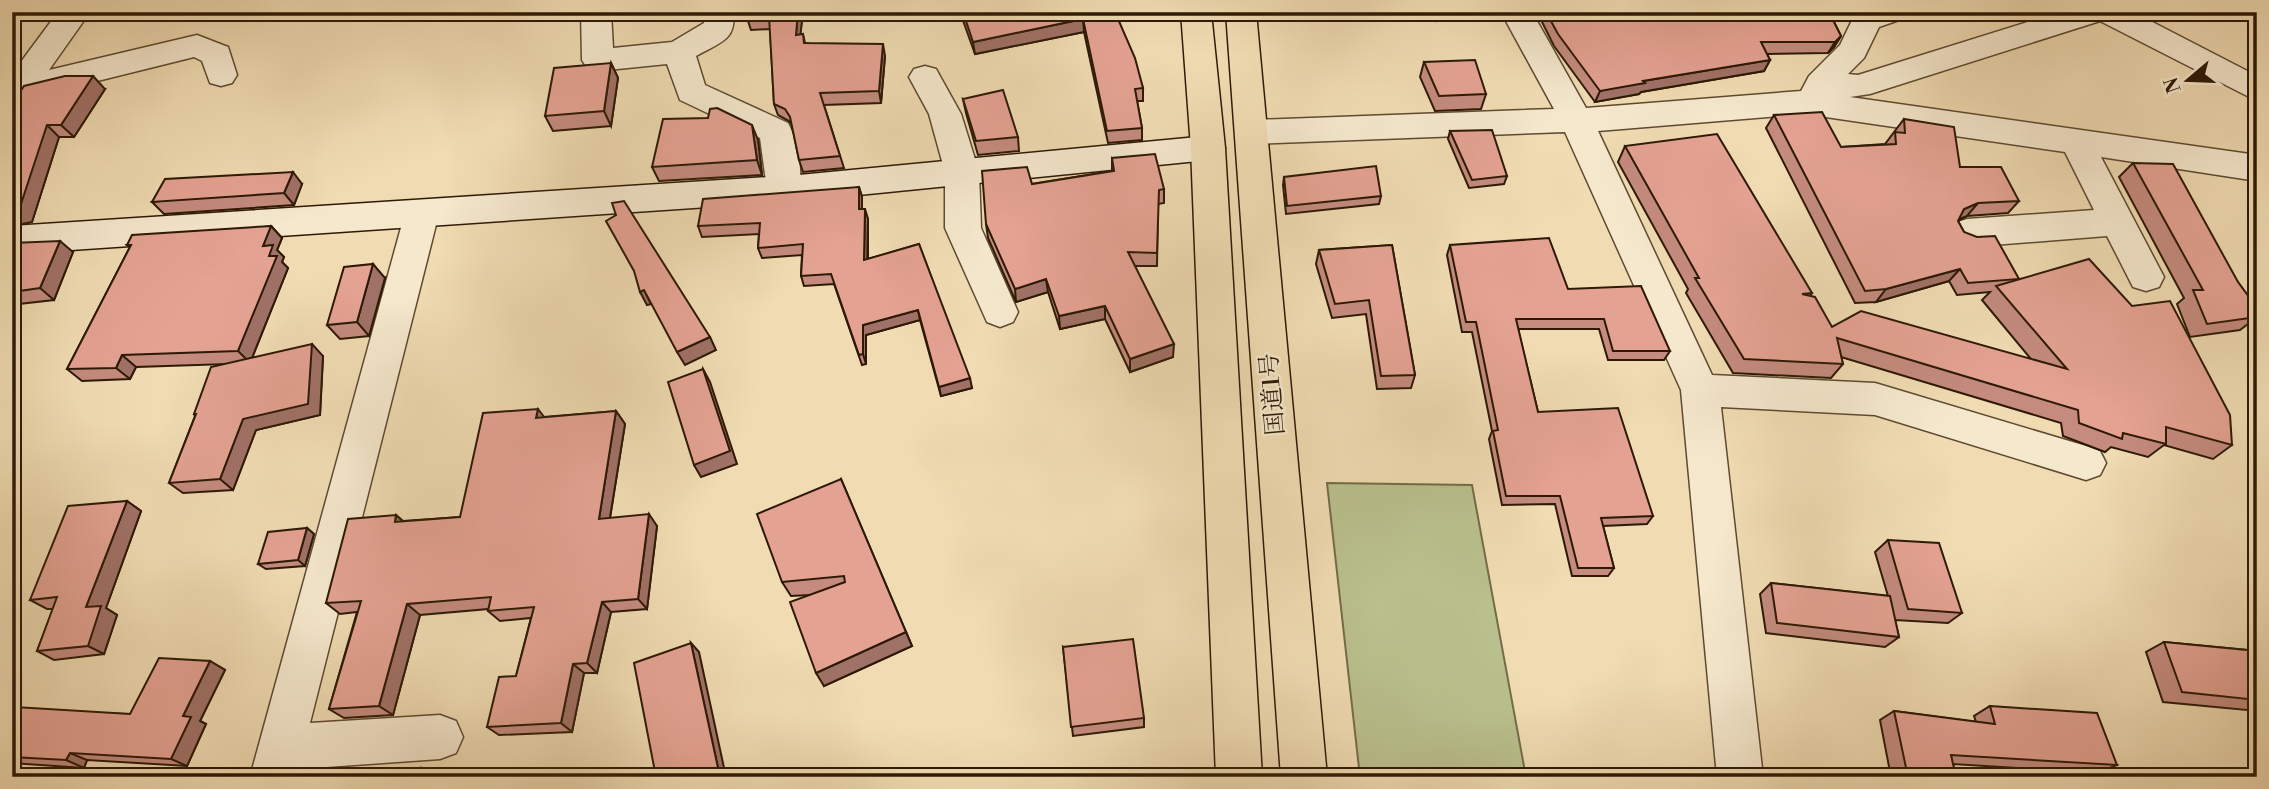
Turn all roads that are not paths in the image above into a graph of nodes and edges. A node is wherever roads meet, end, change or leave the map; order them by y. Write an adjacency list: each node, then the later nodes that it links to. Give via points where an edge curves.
1 (75, 12): 14 (street)
2 (596, 12): 10 (street, via 598,60)
3 (718, 12): 10 (street, via 720,28)
4 (1196, 12): 19 (highway)
5 (1241, 12): 17 (highway, 国道1号)
6 (1516, 12): 16 (street)
7 (1891, 12): 15 (street, via 1866,20 1853,50)
8 (2095, 12): 15 (street, via 1859,86)
9 (2108, 12): 13 (street)
10 (679, 52): 22 (street, via 691,92 776,131)
11 (221, 75): 14 (street, via 217,55 197,47)
12 (926, 77): 21 (street, via 945,114)
13 (2257, 90)
14 (15, 93)
15 (1812, 93): 16 (street); 18 (street)
16 (1576, 120): 17 (street); 29 (street)
17 (1253, 132): 34 (highway, 国道1号)
18 (2076, 141): 20 (street); 24 (street)
19 (1208, 148): 21 (street); 33 (highway)
20 (2257, 169)
21 (961, 172): 22 (street); 28 (street, via 963,228)
22 (784, 189): 23 (street)
23 (422, 213): 26 (street); 32 (street)
24 (2117, 222): 25 (street); 27 (street)
25 (1968, 233)
26 (12, 240)
27 (2146, 277)
28 (1000, 312)
29 (1700, 390): 30 (street, via 1875,399); 35 (street)
30 (2086, 463)
31 (440, 737): 32 (street)
32 (276, 763)
33 (1239, 777)
34 (1304, 777)
35 (1740, 777)

